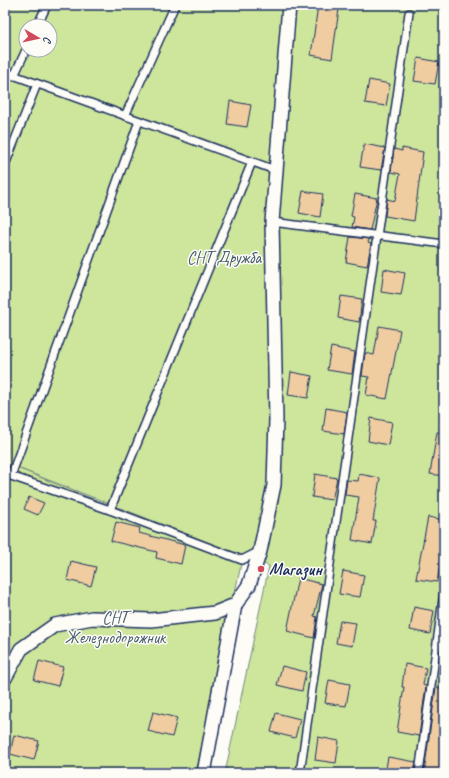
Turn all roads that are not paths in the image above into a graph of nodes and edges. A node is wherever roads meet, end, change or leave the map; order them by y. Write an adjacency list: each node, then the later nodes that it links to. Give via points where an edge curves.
1 (47, 5): 5 (lane)
2 (175, 5): 10 (lane)
3 (289, 5): 14 (street)
4 (409, 13): 16 (lane)
5 (41, 18)
6 (22, 58): 8 (lane)
7 (5, 72): 8 (lane)
8 (14, 76): 9 (lane)
9 (37, 84): 10 (lane); 13 (lane)
10 (124, 116): 11 (lane)
11 (139, 121): 12 (lane); 18 (lane)
12 (252, 162): 14 (lane); 19 (lane)
13 (5, 165)
14 (275, 170): 15 (street)
15 (272, 222): 16 (lane); 20 (street, via 276,419 274,485)
16 (378, 236): 17 (lane); 25 (lane)
17 (444, 244)
18 (8, 475): 19 (lane)
19 (110, 510): 20 (lane, via 242,560)
20 (260, 550): 22 (street, via 249,585)
21 (444, 592): 26 (lane)
22 (235, 605): 23 (street, via 215,614 151,620 92,618 55,625 21,649); 24 (street)
23 (5, 678)
24 (204, 773)
25 (300, 773)
26 (420, 773)

